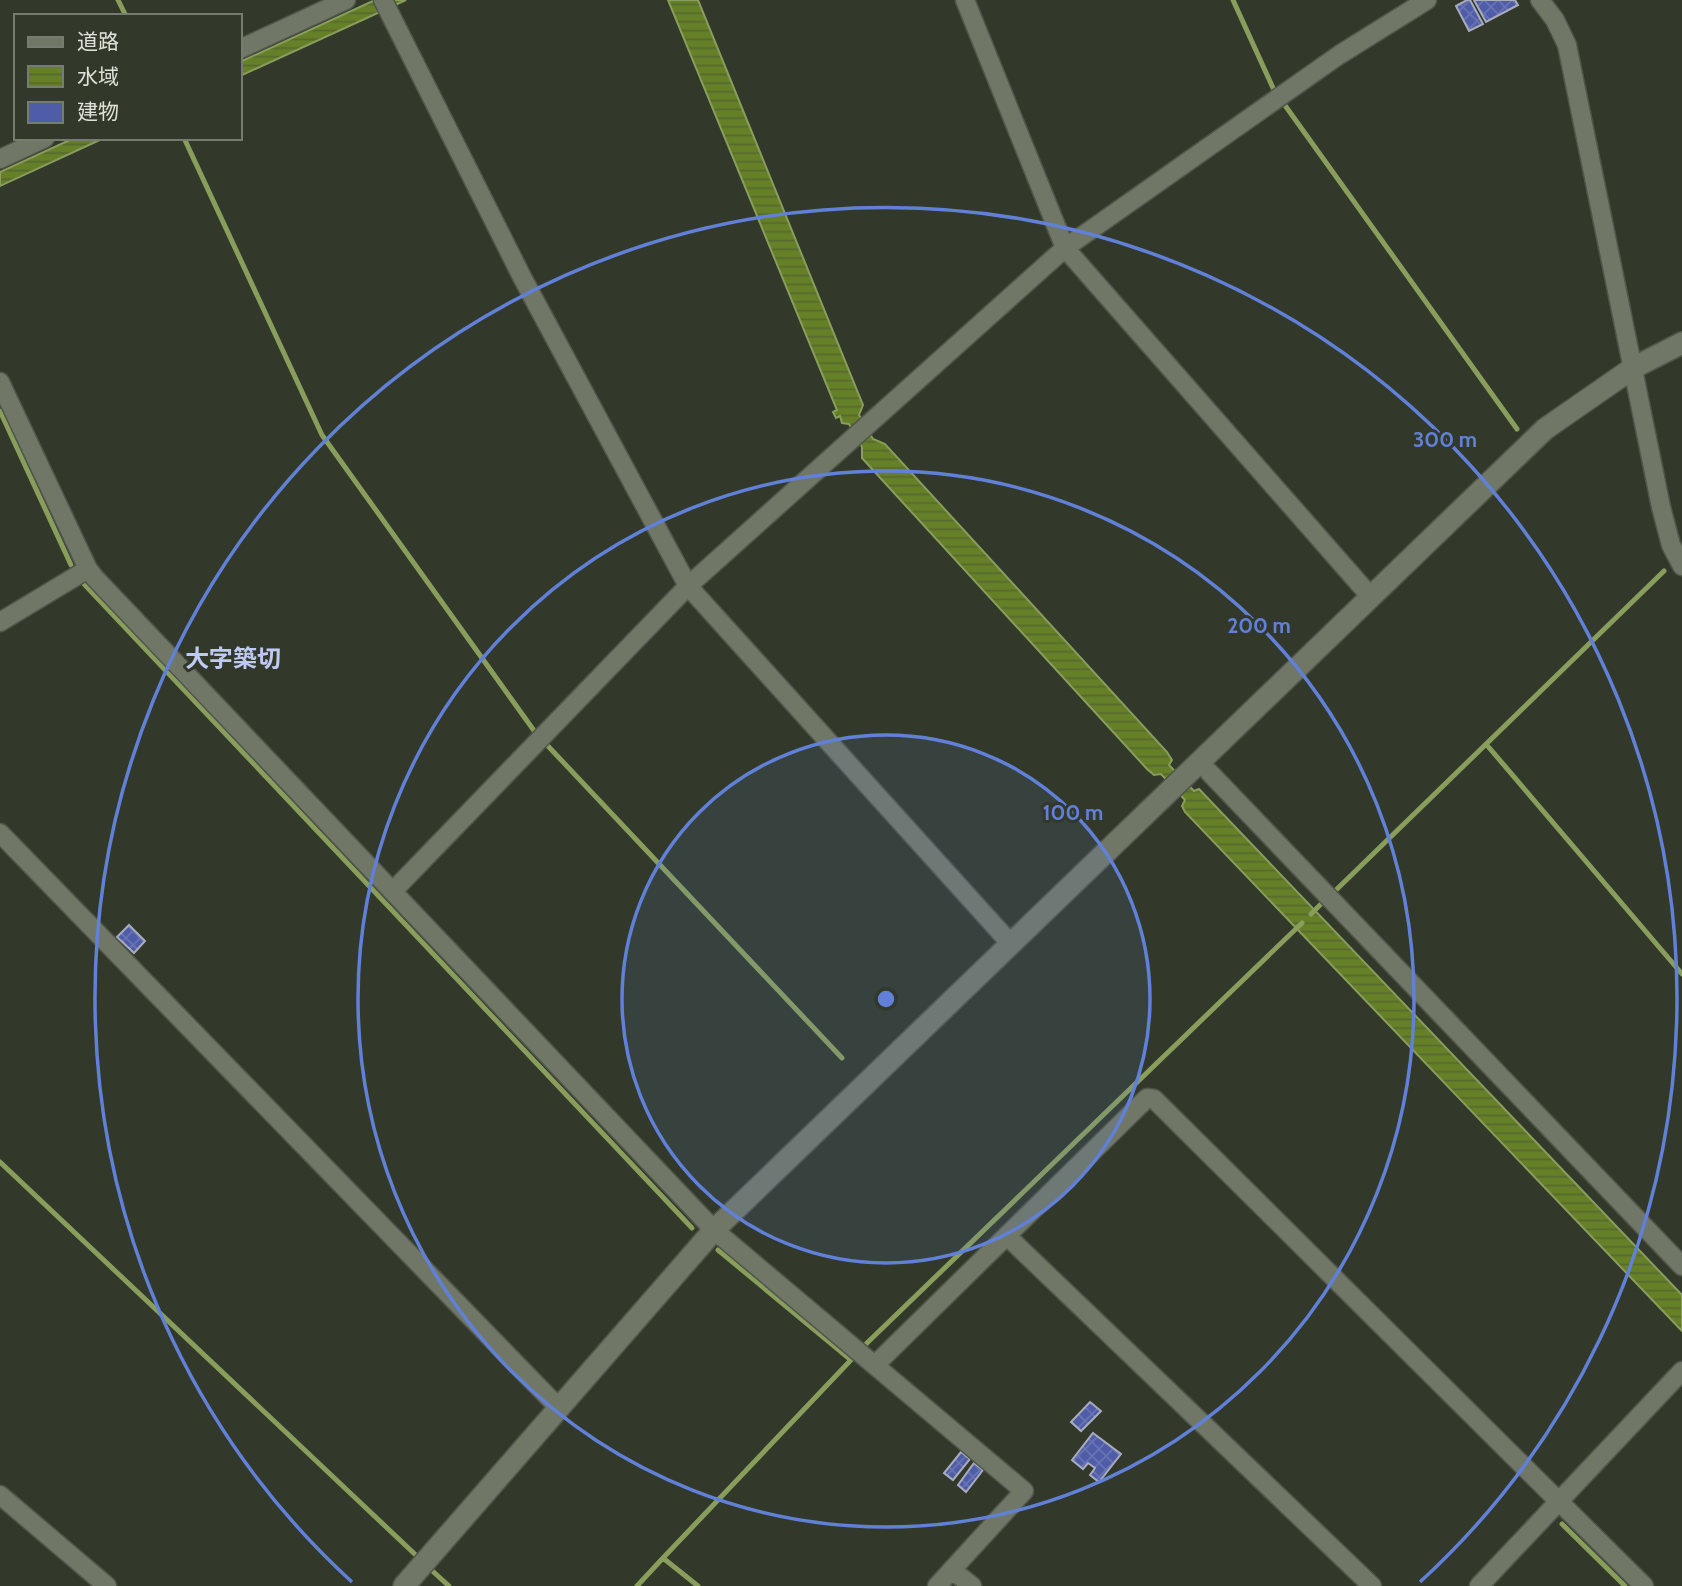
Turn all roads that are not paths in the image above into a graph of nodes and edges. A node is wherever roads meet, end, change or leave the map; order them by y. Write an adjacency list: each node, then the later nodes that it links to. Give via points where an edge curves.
1 (346, 0): 6 (street)
2 (965, 0): 9 (street)
3 (1427, 0): 9 (street, via 1339,55)
4 (1540, 0): 11 (street, via 1567,44)
5 (385, 4): 15 (street, via 522,277)
6 (242, 48)
7 (41, 140): 8 (street)
8 (0, 159)
9 (1065, 248): 15 (street); 16 (street)
10 (1682, 343): 11 (street)
11 (1633, 368): 13 (street, via 1661,507); 16 (street, via 1545,429)
12 (0, 382): 14 (street)
13 (1682, 566)
14 (88, 569): 17 (street); 20 (street)
15 (688, 586): 20 (street); 21 (street)
16 (1371, 597): 18 (street)
17 (0, 622)
18 (1199, 772): 21 (street, via 1164,794); 24 (street)
19 (0, 833): 27 (street)
20 (393, 891): 22 (street)
21 (1011, 944): 22 (street)
22 (714, 1230): 25 (street); 27 (street)
23 (1008, 1237): 25 (street); 29 (street, via 1147,1098 1154,1099); 35 (street)
24 (1682, 1266)
25 (864, 1355): 30 (street, via 1024,1491)
26 (1682, 1371): 29 (street)
27 (558, 1407): 32 (street)
28 (0, 1495): 31 (street)
29 (1559, 1501): 36 (street); 37 (street)
30 (952, 1570): 33 (street); 34 (street)
31 (107, 1586)
32 (404, 1586)
33 (937, 1586)
34 (972, 1586)
35 (1372, 1586)
36 (1479, 1586)
37 (1644, 1586)

